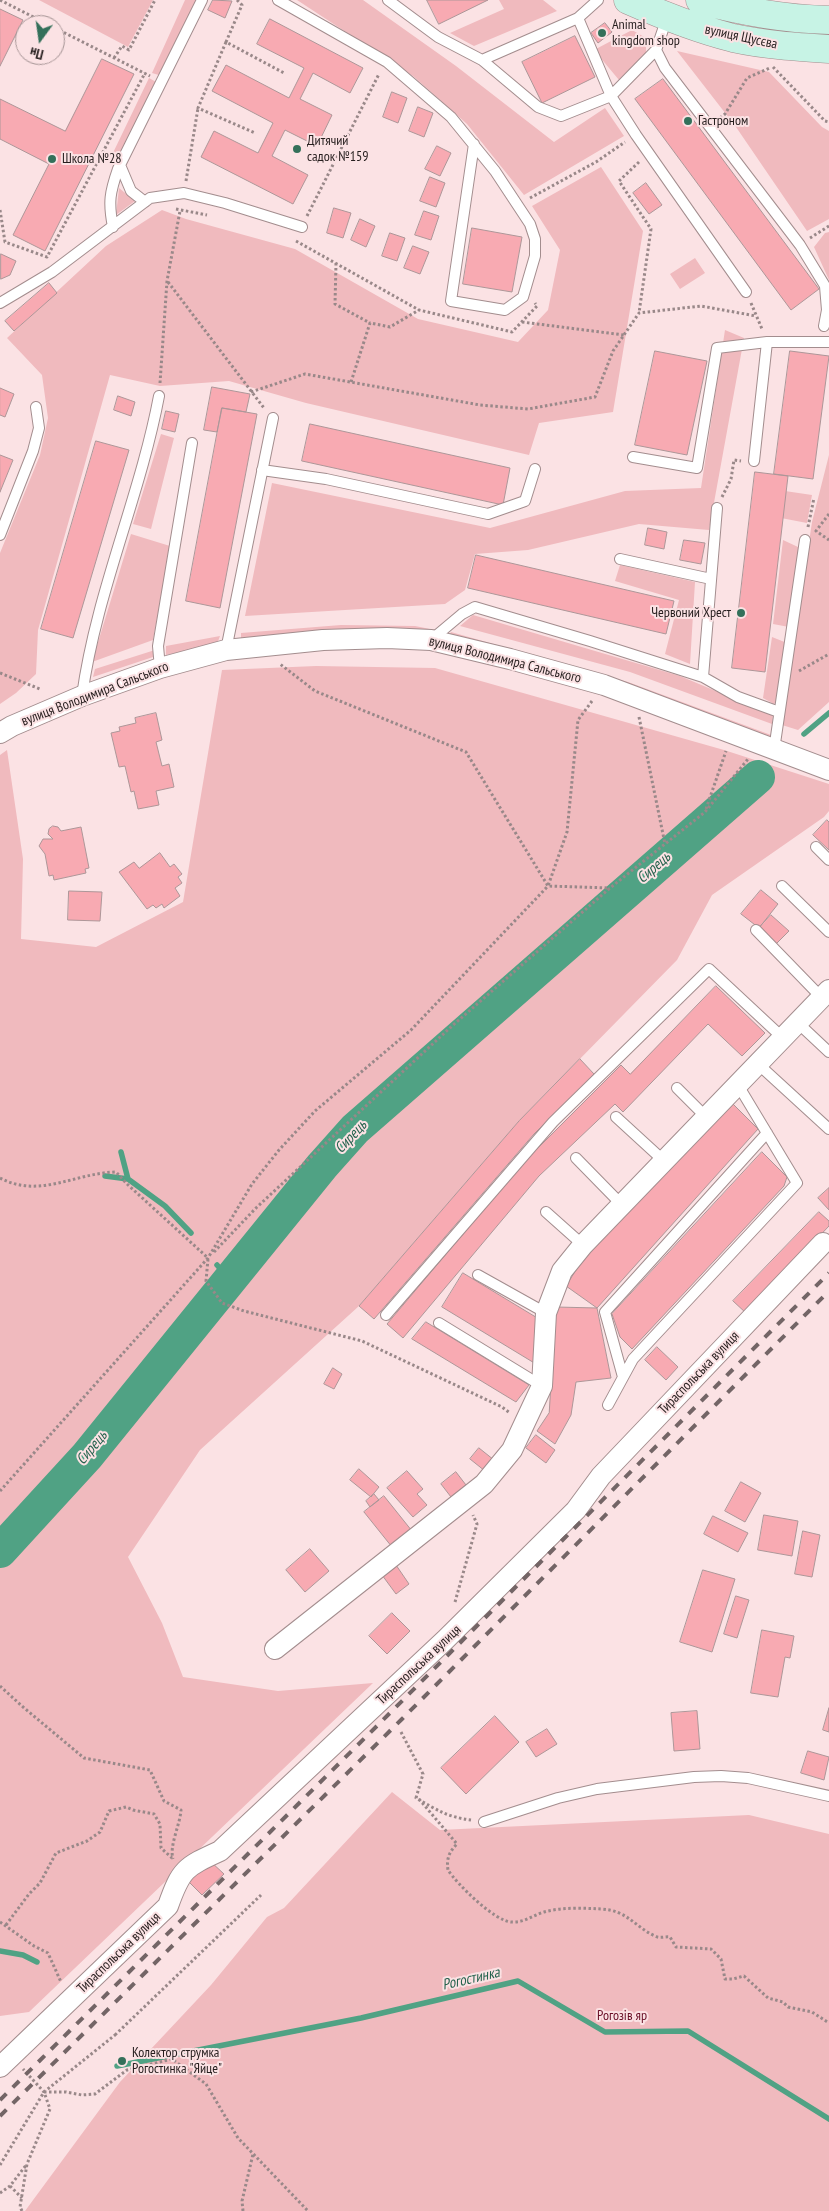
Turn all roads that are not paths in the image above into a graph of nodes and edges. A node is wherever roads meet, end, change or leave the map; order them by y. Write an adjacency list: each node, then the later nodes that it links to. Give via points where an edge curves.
1 (202, 0): 15 (lane)
2 (278, 0): 14 (lane, via 387,62 451,117)
3 (388, 0): 12 (lane, via 438,37)
4 (598, 0): 8 (lane)
5 (628, 0): 7 (main road, вулиця Щусєва)
6 (700, 0): 9 (main road, вулиця Щусєва, via 790,19)
7 (667, 17): 10 (main road, вулиця Щусєва, via 733,38 780,46); 11 (lane)
8 (578, 18): 12 (lane); 13 (lane)
9 (829, 20)
10 (829, 49)
11 (656, 50): 13 (lane); 21 (lane, via 665,68 800,245 825,286 827,310)
12 (482, 60): 13 (lane, via 538,107 560,116)
13 (610, 96): 19 (lane)
14 (474, 144): 14 (lane, via 451,301 505,310 523,297 535,256 535,239 518,205)
15 (120, 165): 16 (lane, via 131,190); 17 (lane, via 111,188 109,206)
16 (147, 200): 17 (lane); 18 (lane, via 184,193)
17 (113, 227): 20 (lane, via 52,272)
18 (302, 227)
19 (746, 292)
20 (0, 303)
21 (824, 326)
22 (767, 342): 23 (lane); 28 (lane, via 717,348 697,468); 29 (lane)
23 (829, 342)
24 (159, 396): 41 (lane, via 151,437 90,648)
25 (36, 407): 33 (lane, via 39,428 33,451)
26 (273, 418): 31 (lane)
27 (192, 443): 39 (lane, via 158,646)
28 (634, 457)
29 (754, 461)
30 (535, 469): 31 (lane, via 525,501 488,514 326,479)
31 (262, 470): 38 (lane)
32 (716, 508): 36 (lane)
33 (0, 535)
34 (805, 540): 42 (lane)
35 (620, 559): 36 (lane)
36 (711, 579): 40 (lane)
37 (431, 640): 38 (street, вулиця Володимира Сальського, via 323,640); 40 (lane, via 475,607); 44 (street, вулиця Володимира Сальського, via 604,685)
38 (226, 650): 39 (street, вулиця Володимира Сальського)
39 (160, 668): 41 (street, вулиця Володимира Сальського)
40 (703, 677): 42 (lane, via 738,697)
41 (82, 696): 43 (street, вулиця Володимира Сальського)
42 (779, 712): 44 (lane)
43 (0, 733)
44 (774, 750): 45 (street, вулиця Володимира Сальського)
45 (829, 770)
46 (816, 848): 47 (lane)
47 (829, 860)
48 (782, 886): 50 (lane)
49 (756, 930): 51 (lane)
50 (829, 932)
51 (825, 994): 52 (street)
52 (798, 1023): 53 (street); 54 (lane)
53 (783, 1038): 55 (street); 70 (lane, via 709,969 553,1122)
54 (829, 1052)
55 (758, 1064): 56 (street); 60 (lane)
56 (738, 1084): 59 (street); 61 (lane)
57 (677, 1088): 59 (lane)
58 (616, 1117): 63 (lane)
59 (706, 1117): 63 (street)
60 (829, 1129)
61 (768, 1134): 72 (lane, via 606,1312); 72 (lane, via 797,1183 633,1359)
62 (576, 1158): 64 (lane)
63 (664, 1161): 64 (street)
64 (622, 1205): 67 (street)
65 (546, 1212): 67 (lane)
66 (823, 1243): 78 (street, Тираспольська вулиця, via 601,1476 576,1510 445,1640 220,1851 194,1863 178,1879 168,1906)
67 (583, 1245): 69 (street, via 562,1271)
68 (478, 1275): 69 (lane)
69 (546, 1313): 73 (street)
70 (386, 1315)
71 (439, 1323): 73 (lane)
72 (623, 1377): 74 (lane)
73 (542, 1386): 75 (street, via 512,1450 484,1484)
74 (608, 1405)
75 (275, 1649)
76 (829, 1796): 77 (lane, via 748,1778 694,1777 597,1789)
77 (484, 1822)
78 (6, 2061)

